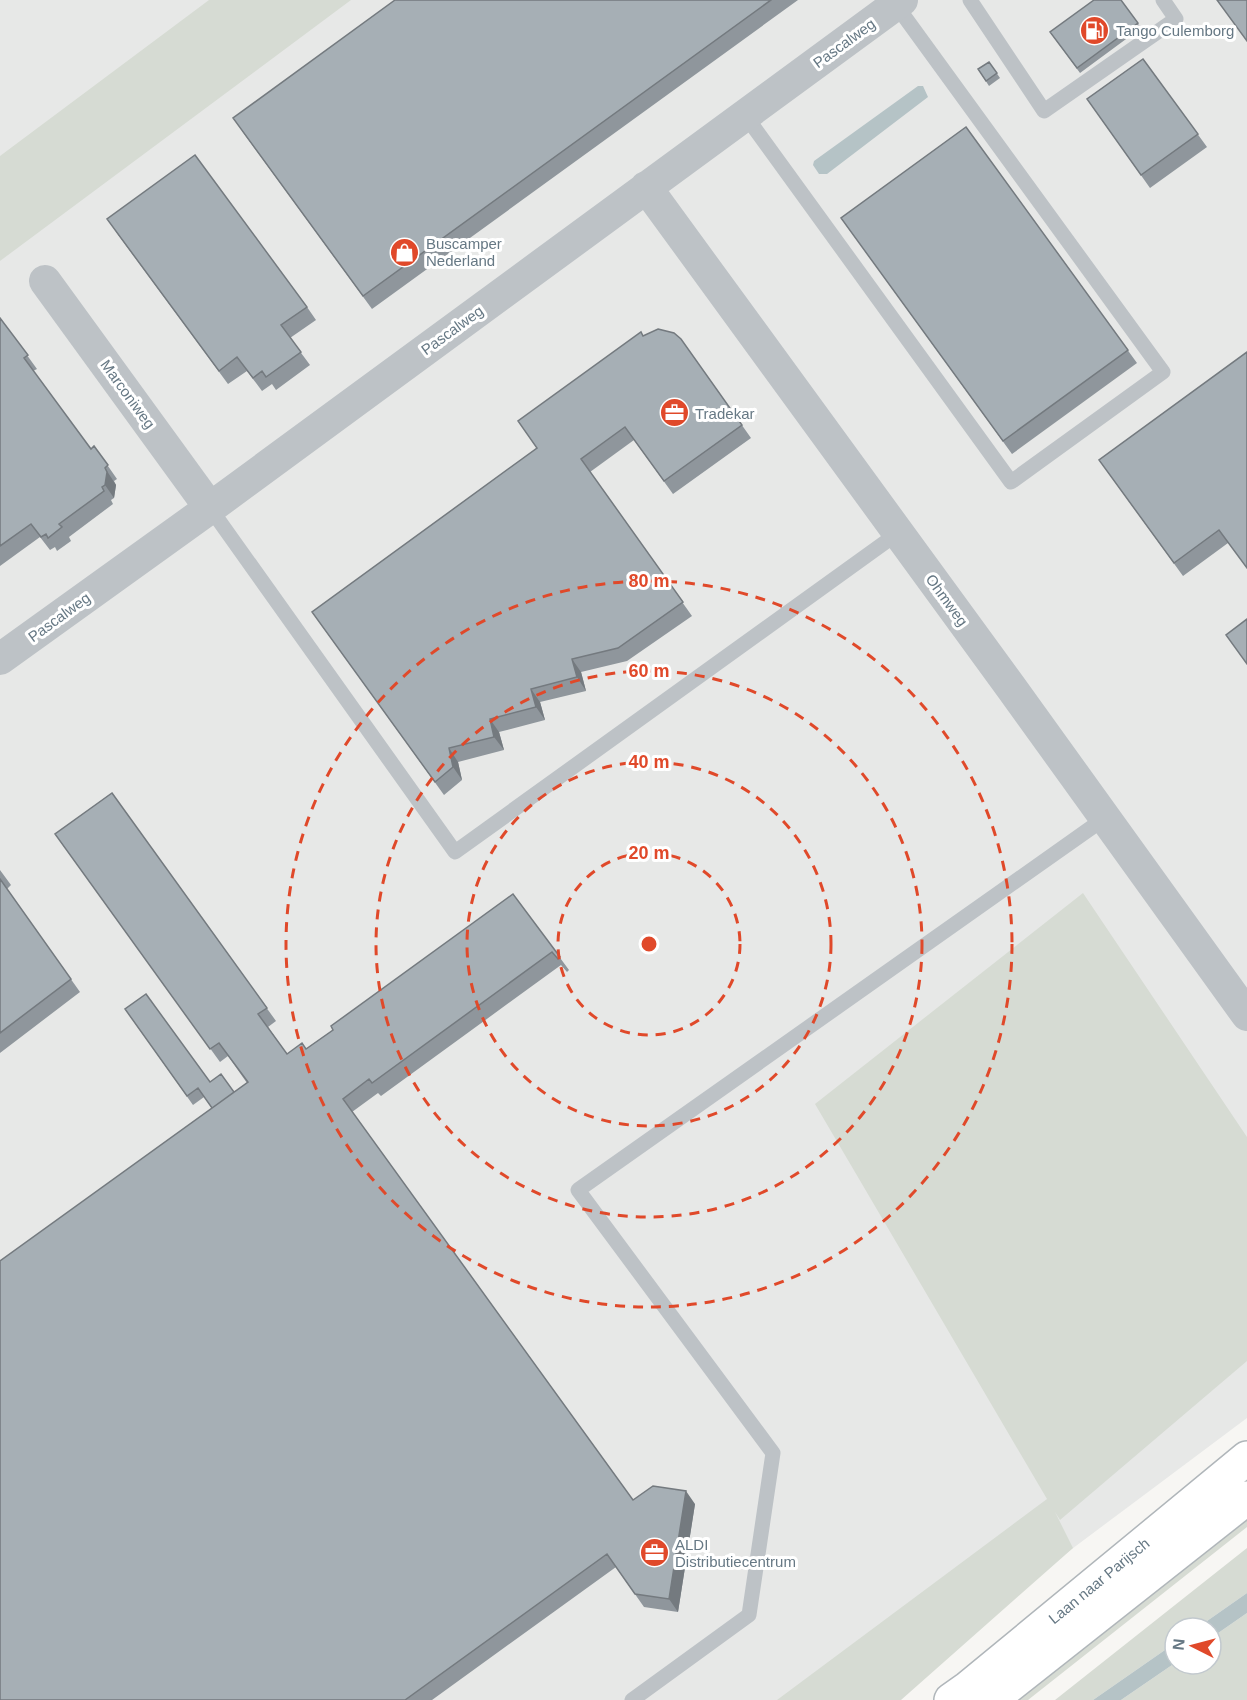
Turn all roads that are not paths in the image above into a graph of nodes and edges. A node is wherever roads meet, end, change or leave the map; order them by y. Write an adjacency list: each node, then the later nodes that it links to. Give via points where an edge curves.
1 (970, 0): 2 (lane, via 1044,111 1176,19)
2 (1163, 0)
3 (899, 2): 4 (street, Pascalweg); 4 (lane, via 974,122 1162,372 1011,482 832,226)
4 (745, 115): 5 (street, Pascalweg)
5 (646, 187): 7 (street, Pascalweg); 8 (street, Ohmweg)
6 (45, 281): 7 (street, Marconiweg)
7 (210, 508): 8 (lane, via 455,852); 9 (street, Pascalweg)
8 (898, 533): 10 (street, Ohmweg)
9 (0, 659)
10 (1106, 818): 11 (street, Ohmweg); 14 (lane, via 578,1190 773,1453 749,1615)
11 (1247, 1016)
12 (1247, 1458): 15 (street, Laan naar Parijsch)
13 (1247, 1497): 16 (street, Laan naar Parijsch)
14 (632, 1700)
15 (951, 1700)
16 (991, 1700)

